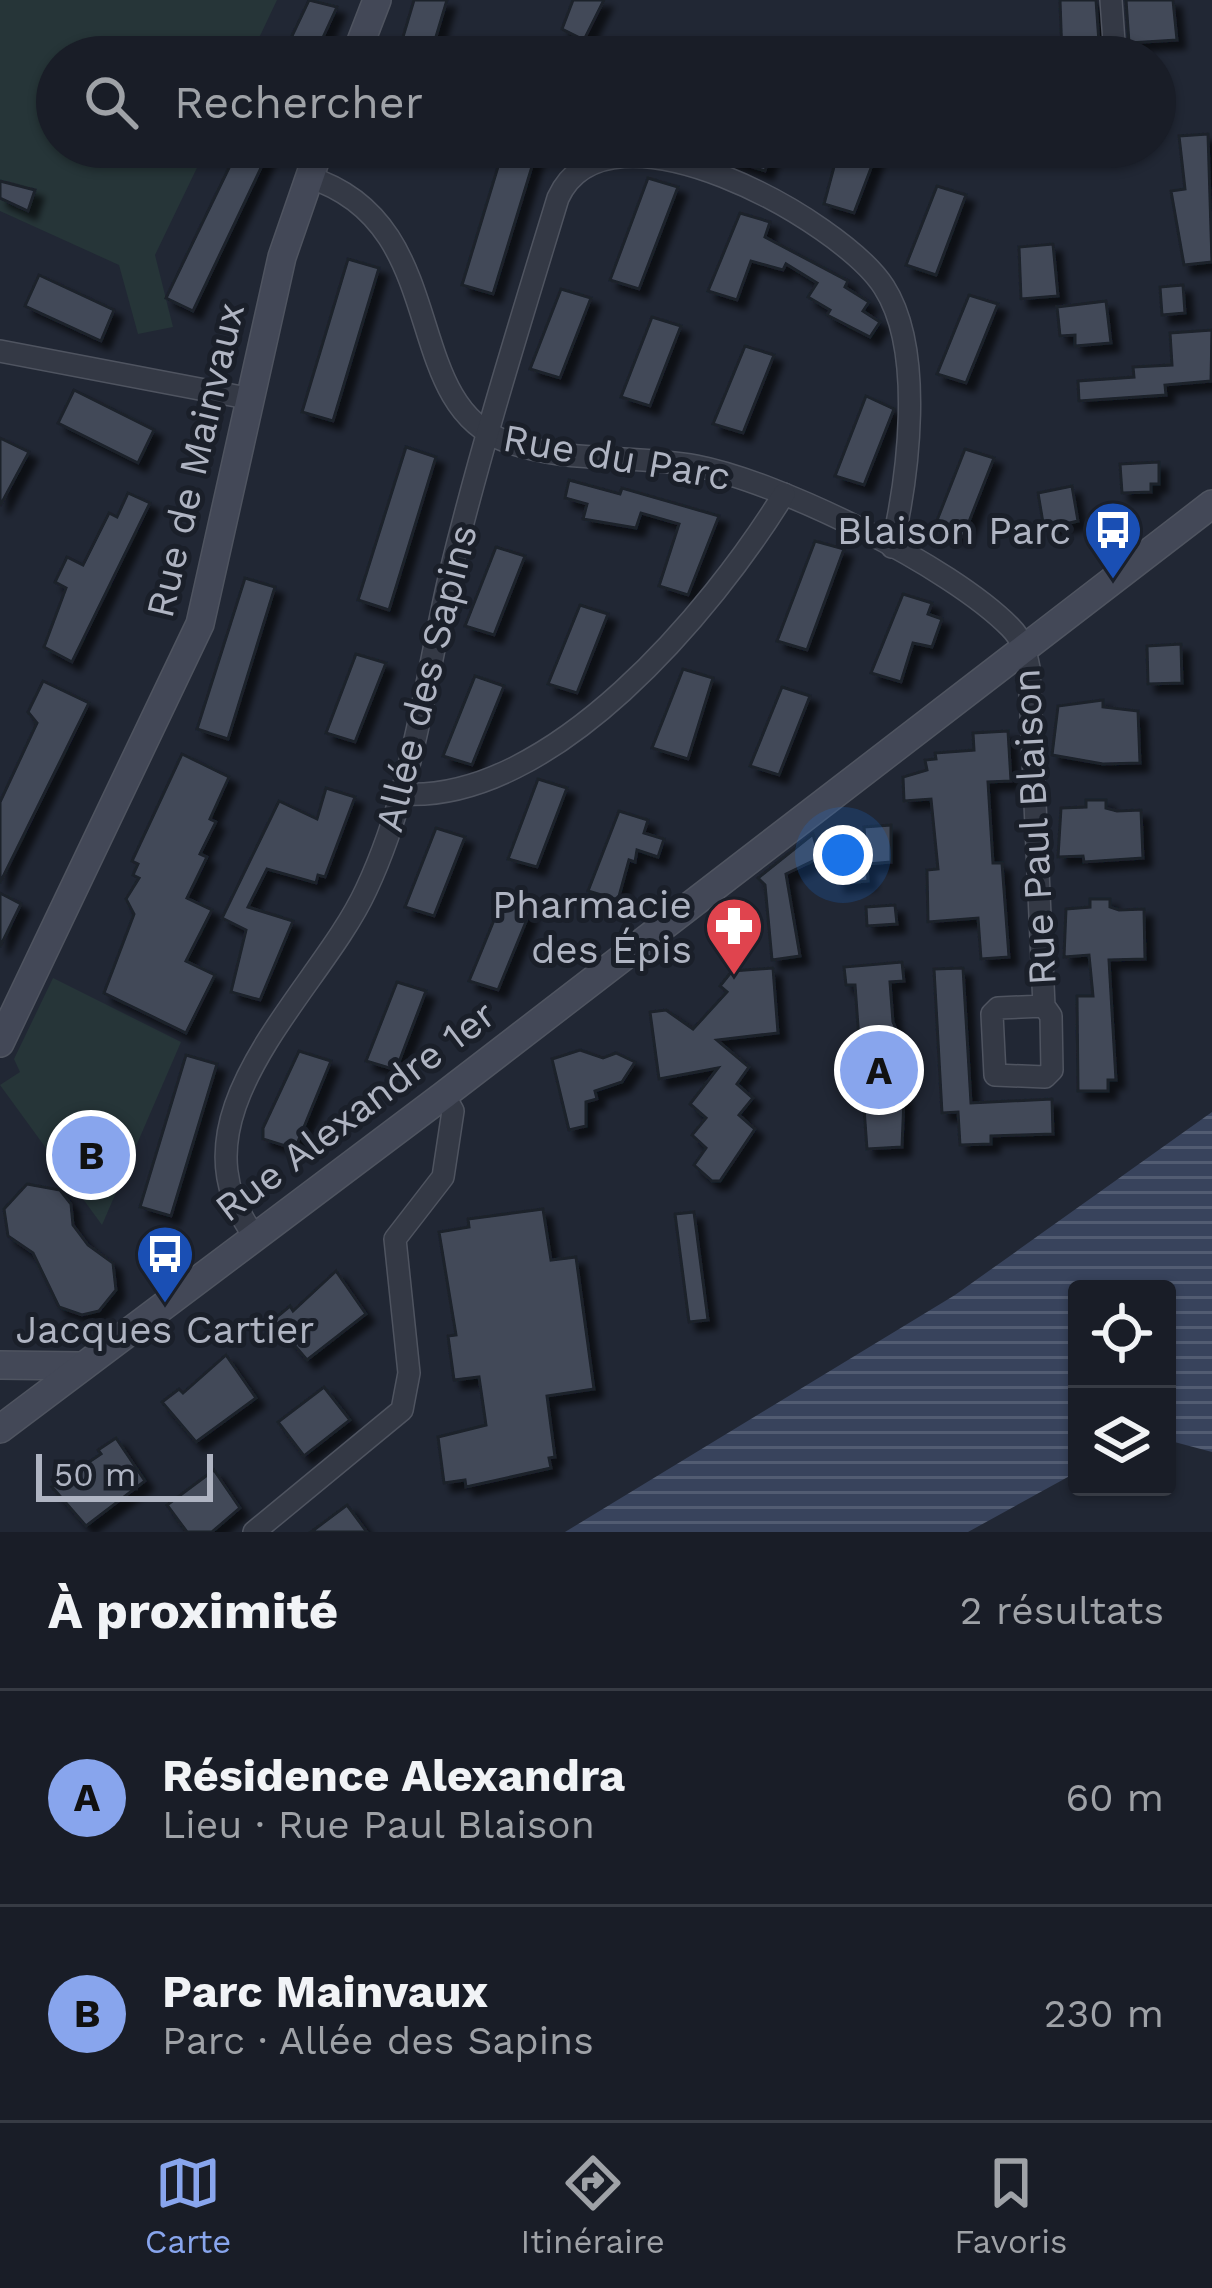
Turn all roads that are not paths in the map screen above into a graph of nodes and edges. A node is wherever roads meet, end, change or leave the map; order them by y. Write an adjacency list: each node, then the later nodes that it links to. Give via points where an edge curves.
1 (376, 0): 3 (main road)
2 (1111, 0): 4 (street)
3 (363, 36)
4 (1114, 36)
5 (312, 168): 8 (main road, Rue de Mainvaux)
6 (586, 168): 11 (street, Allée des Sapins, via 563,185)
7 (691, 168): 14 (street, Allée des Sapins, via 779,206 847,250 884,287 897,321 910,416)
8 (308, 177): 10 (main road, Rue de Mainvaux); 11 (street, Rue du Parc, via 358,199 384,225 455,398)
9 (0, 351): 10 (street)
10 (252, 399): 18 (main road, Rue de Mainvaux, via 210,595 190,651)
11 (487, 433): 12 (street, Rue du Parc, via 536,449 694,465); 16 (street, Allée des Sapins)
12 (784, 494): 14 (street, Rue du Parc); 16 (street, via 696,610 590,718 498,780 453,794)
13 (1212, 504): 15 (main road, Rue Alexandre 1er)
14 (892, 547): 15 (street, Rue du Parc, via 994,614)
15 (1024, 648): 17 (street, Rue Paul Blaison); 19 (main road, Rue Alexandre 1er)
16 (403, 794): 20 (street, Allée des Sapins, via 340,942 271,1032 242,1085 225,1178)
17 (1044, 1006)
18 (0, 1043)
19 (432, 1104): 20 (main road, Rue Alexandre 1er); 25 (street, via 453,1111 443,1178 395,1239 410,1373 402,1410)
20 (254, 1234): 22 (main road, Rue Alexandre 1er)
21 (0, 1365): 22 (main road); 23 (main road)
22 (83, 1366): 23 (main road, Rue Alexandre 1er)
23 (26, 1409): 24 (main road, Rue Alexandre 1er)
24 (0, 1429)
25 (254, 1532)

